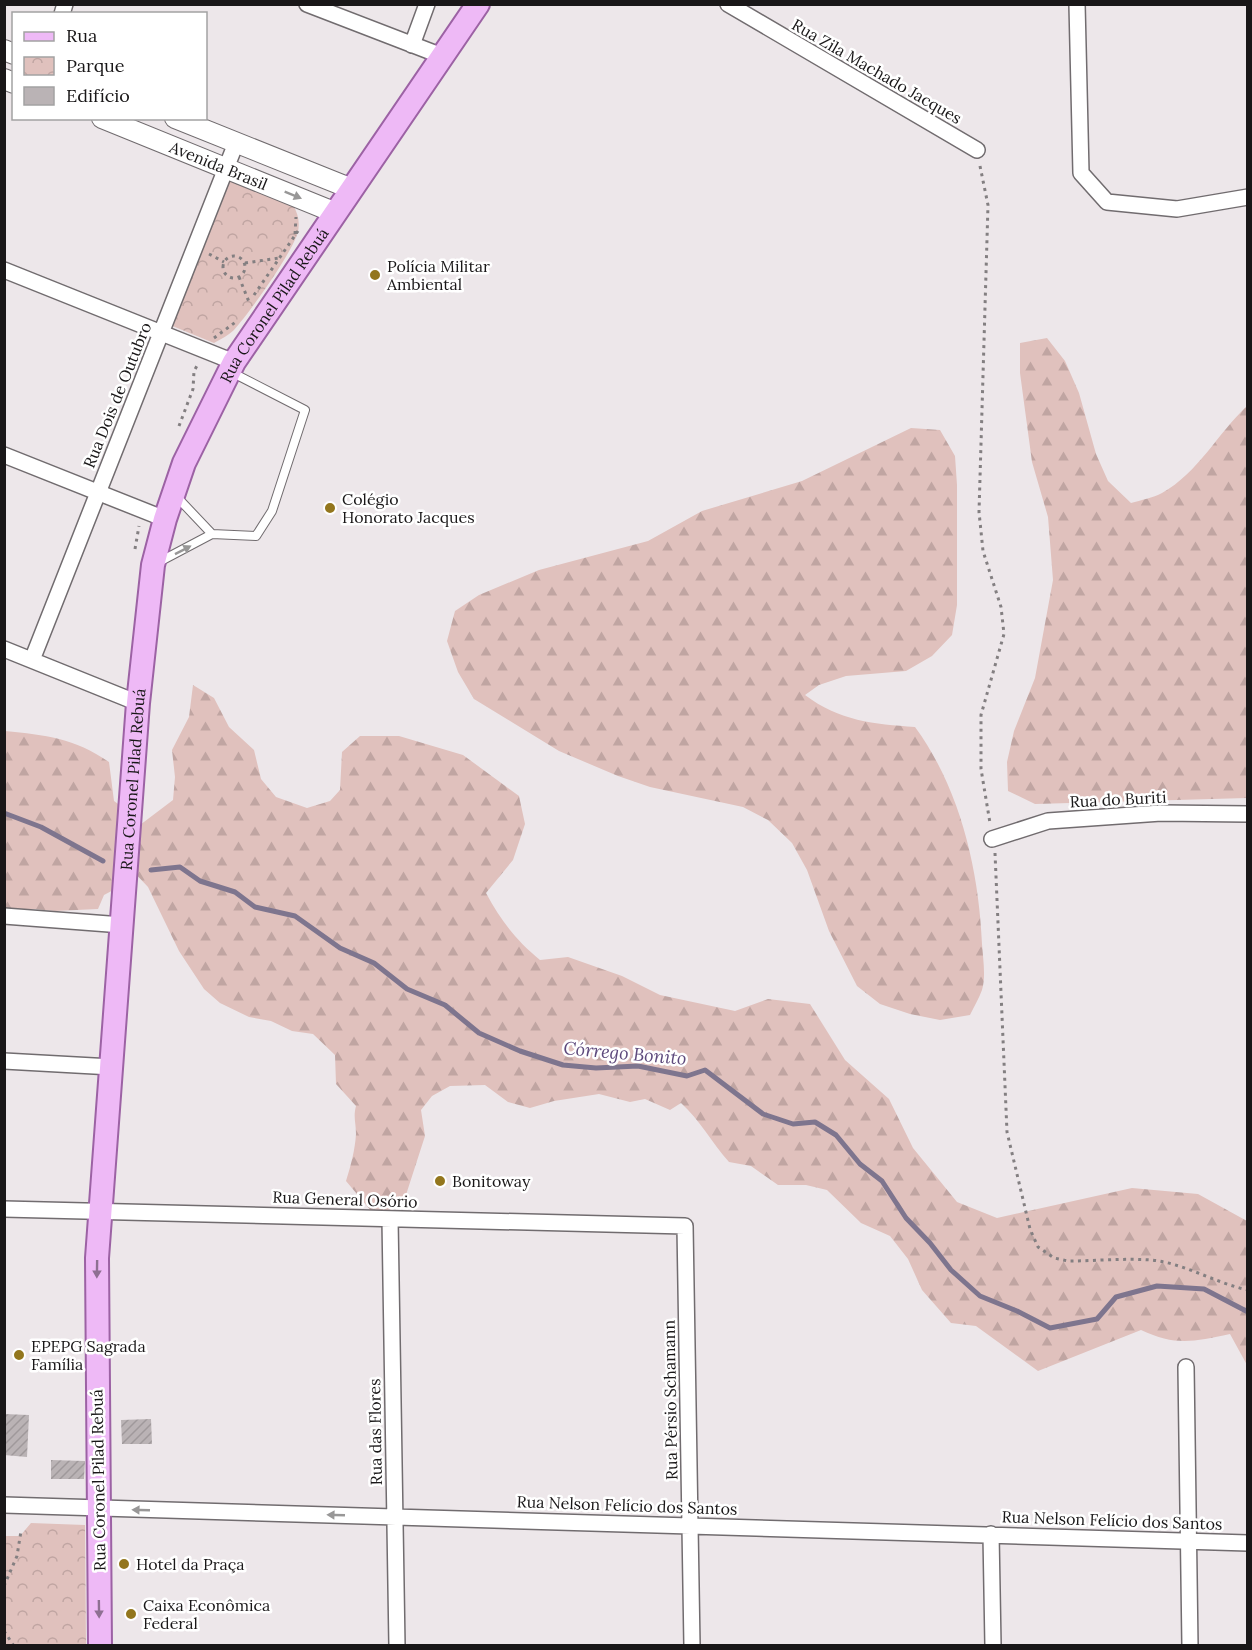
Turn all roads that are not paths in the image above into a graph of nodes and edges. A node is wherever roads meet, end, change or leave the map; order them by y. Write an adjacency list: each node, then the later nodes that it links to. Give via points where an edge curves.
1 (307, 4): 6 (street)
2 (427, 4): 6 (street)
3 (477, 4): 7 (main road, Rua Coronel Pilad Rebuá)
4 (728, 4): 11 (street, Rua Zila Machado Jacques)
5 (1077, 4): 14 (street, via 1081,173 1107,202 1177,209)
6 (412, 45): 7 (street)
7 (442, 56): 13 (main road, Rua Coronel Pilad Rebuá)
8 (107, 120): 12 (street, Avenida Brasil)
9 (180, 120): 10 (street, Avenida Brasil)
10 (236, 143): 12 (street, Rua Dois de Outubro); 13 (street, Avenida Brasil)
11 (977, 150)
12 (226, 168): 15 (street, Avenida Brasil, one-way to 15); 17 (street, Rua Dois de Outubro)
13 (352, 189): 15 (main road, Rua Coronel Pilad Rebuá)
14 (1248, 197)
15 (336, 213): 18 (main road, Rua Coronel Pilad Rebuá)
16 (4, 270): 17 (street)
17 (161, 333): 18 (street); 20 (street, Rua Dois de Outubro)
18 (232, 367): 21 (main road, Rua Coronel Pilad Rebuá, via 189,453); 23 (lane, via 305,410 272,512 256,537)
19 (4, 455): 20 (street)
20 (98, 492): 22 (street); 26 (street, Rua Dois de Outubro)
21 (174, 493): 22 (main road, Rua Coronel Pilad Rebuá); 23 (lane)
22 (165, 519): 24 (main road, Rua Coronel Pilad Rebuá)
23 (212, 534): 24 (lane, one-way to 23)
24 (153, 565): 27 (main road, Rua Coronel Pilad Rebuá)
25 (4, 649): 26 (street)
26 (32, 660): 27 (street)
27 (138, 702): 31 (main road, Rua Coronel Pilad Rebuá)
28 (1248, 814): 29 (street, Rua do Buriti, via 1161,813 1048,821)
29 (993, 839)
30 (4, 916): 31 (street)
31 (122, 925): 33 (main road, Rua Coronel Pilad Rebuá)
32 (4, 1061): 33 (street)
33 (112, 1067): 35 (main road, Rua Coronel Pilad Rebuá)
34 (4, 1209): 35 (street, Rua General Osório)
35 (101, 1211): 36 (street, Rua General Osório); 40 (main road, Rua Coronel Pilad Rebuá, one-way to 40)
36 (390, 1219): 37 (street, Rua General Osório); 41 (street, Rua das Flores)
37 (684, 1226): 42 (street, Rua Pérsio Schamann)
38 (1186, 1367): 44 (street)
39 (4, 1505): 40 (street, Rua Nelson Felício dos Santos)
40 (98, 1508): 41 (street, Rua Nelson Felício dos Santos, one-way to 40); 46 (main road, Rua Coronel Pilad Rebuá, one-way to 46)
41 (395, 1517): 42 (street, Rua Nelson Felício dos Santos); 47 (street, Rua das Flores)
42 (690, 1525): 43 (street, Rua Nelson Felício dos Santos); 48 (street, Rua Pérsio Schamann)
43 (991, 1534): 44 (street, Rua Nelson Felício dos Santos); 49 (street)
44 (1188, 1540): 45 (street, Rua Nelson Felício dos Santos); 50 (street)
45 (1248, 1543)
46 (100, 1646)
47 (397, 1646)
48 (692, 1646)
49 (993, 1646)
50 (1190, 1646)

